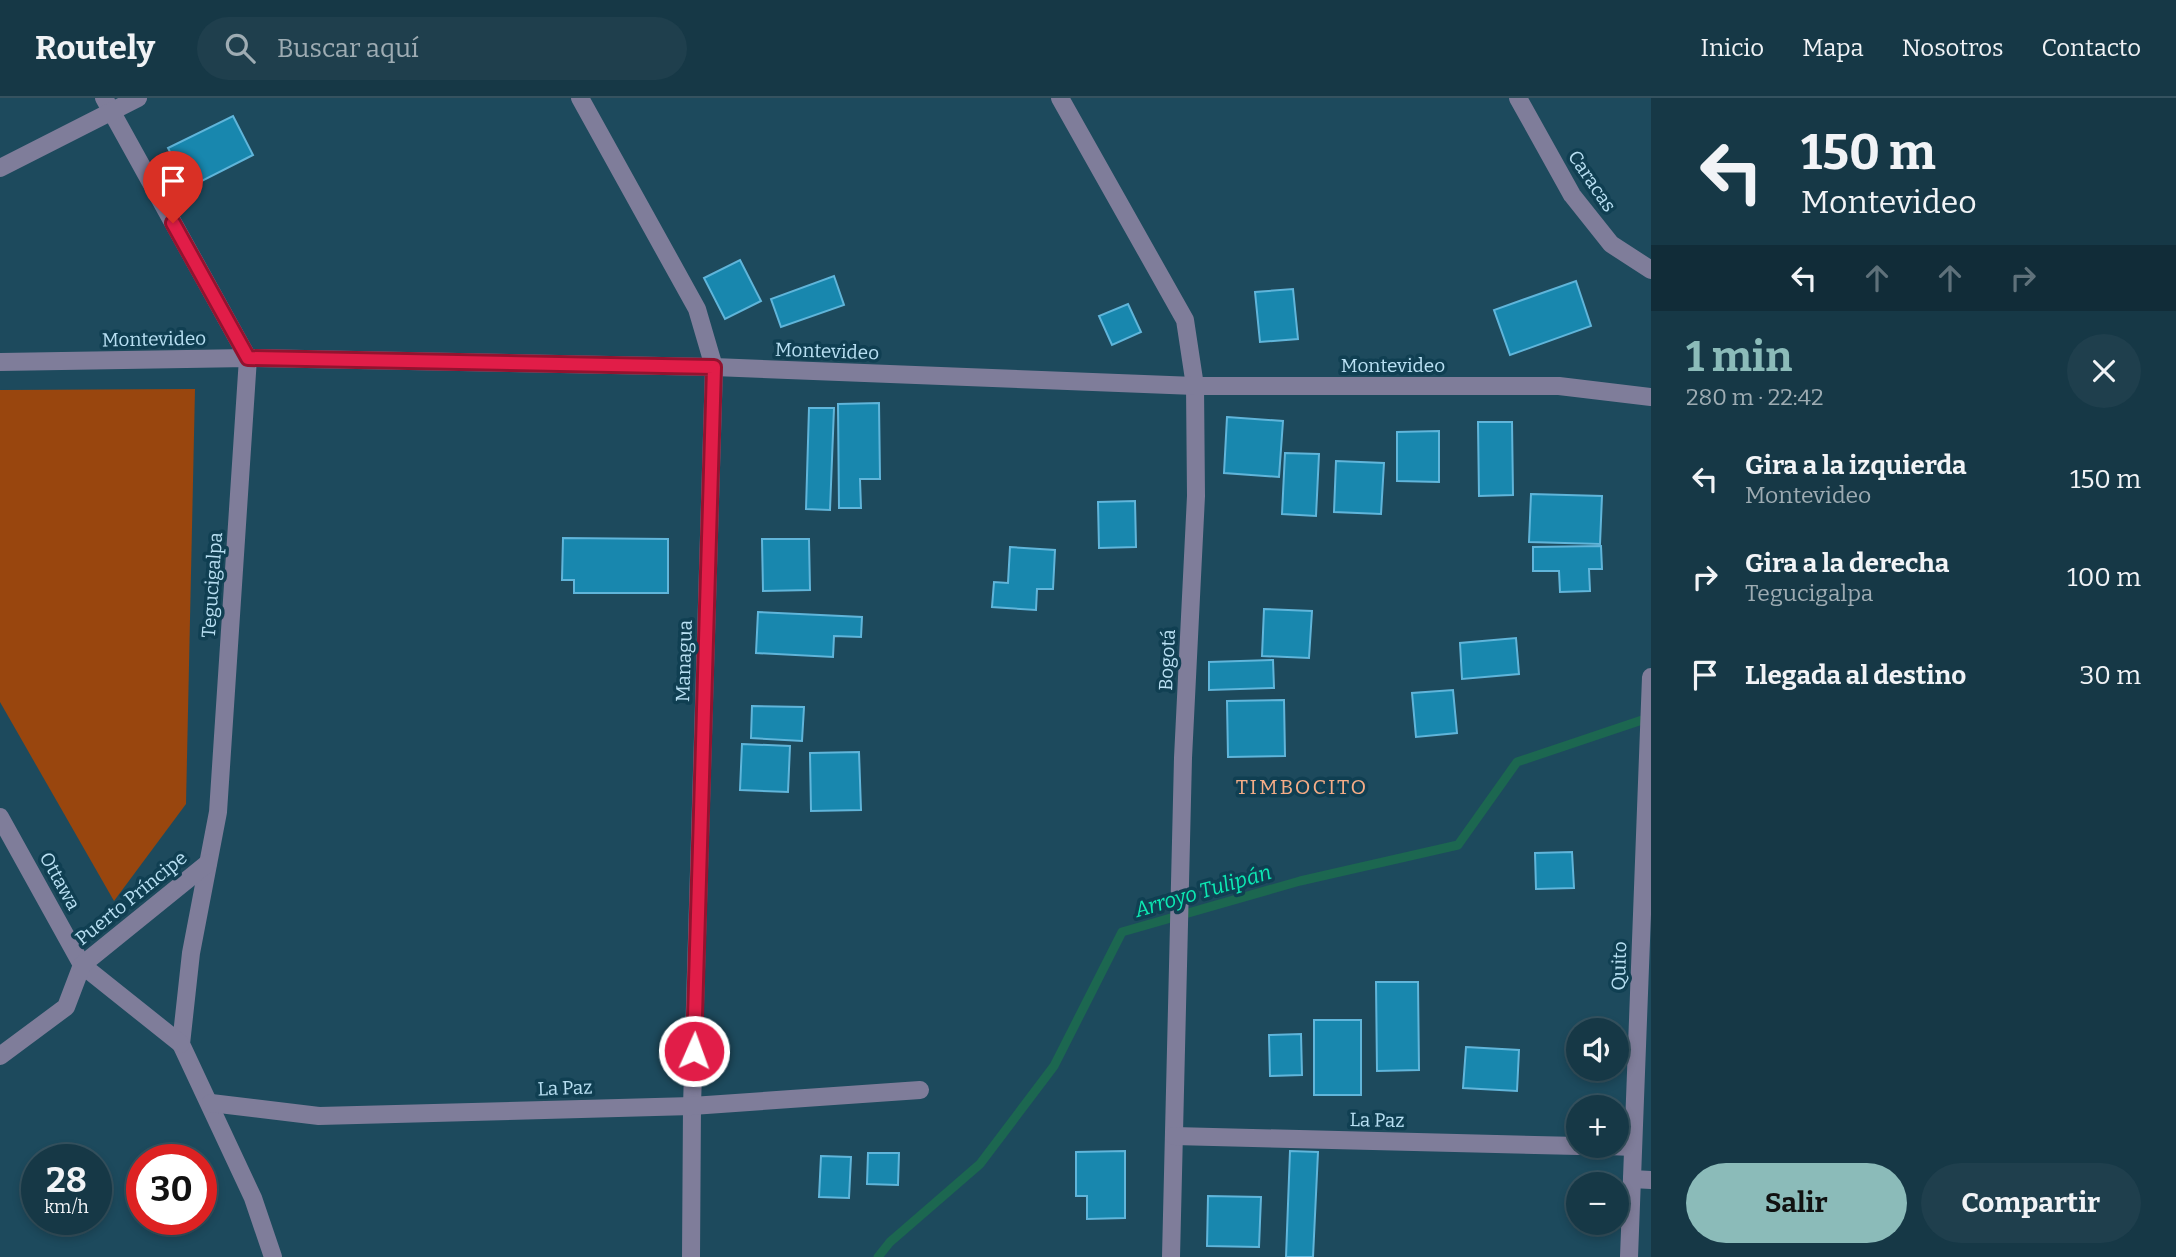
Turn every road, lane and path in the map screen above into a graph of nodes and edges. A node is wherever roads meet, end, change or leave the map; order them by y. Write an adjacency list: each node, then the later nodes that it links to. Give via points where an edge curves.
1 (138, 98): 5 (street)
2 (580, 98): 10 (street, Managua, via 697,309)
3 (1060, 98): 11 (street, Bogotá, via 1185,320)
4 (1518, 98): 7 (street, Caracas, via 1572,195 1611,244)
5 (108, 105): 6 (street); 8 (street)
6 (0, 168)
7 (1651, 270)
8 (248, 358): 9 (street, Montevideo); 10 (street, Montevideo); 15 (street, Tegucigalpa, via 218,812)
9 (0, 362)
10 (714, 367): 11 (street, Montevideo); 21 (street, Managua)
11 (1195, 386): 12 (street, Montevideo, via 1559,386); 22 (street, Bogotá, via 1196,496 1176,974)
12 (1651, 397)
13 (1651, 677): 25 (street, Quito)
14 (0, 817): 16 (street, Ottawa)
15 (208, 863): 16 (street, Puerto Príncipe); 17 (street, Tegucigalpa, via 191,953)
16 (82, 965): 17 (street); 18 (street, Puerto Príncipe, via 66,1007)
17 (181, 1044): 20 (street)
18 (0, 1056)
19 (920, 1090): 21 (street, La Paz)
20 (211, 1103): 21 (street, La Paz, via 319,1116); 28 (street)
21 (692, 1106): 29 (street, Managua)
22 (1174, 1136): 23 (street, La Paz); 30 (street, Bogotá)
23 (1566, 1146)
24 (1629, 1147): 25 (street)
25 (1633, 1147): 26 (street, Quito)
26 (1632, 1179): 27 (street); 31 (street, Quito)
27 (1651, 1180)
28 (273, 1257)
29 (691, 1257)
30 (1171, 1257)
31 (1629, 1257)

